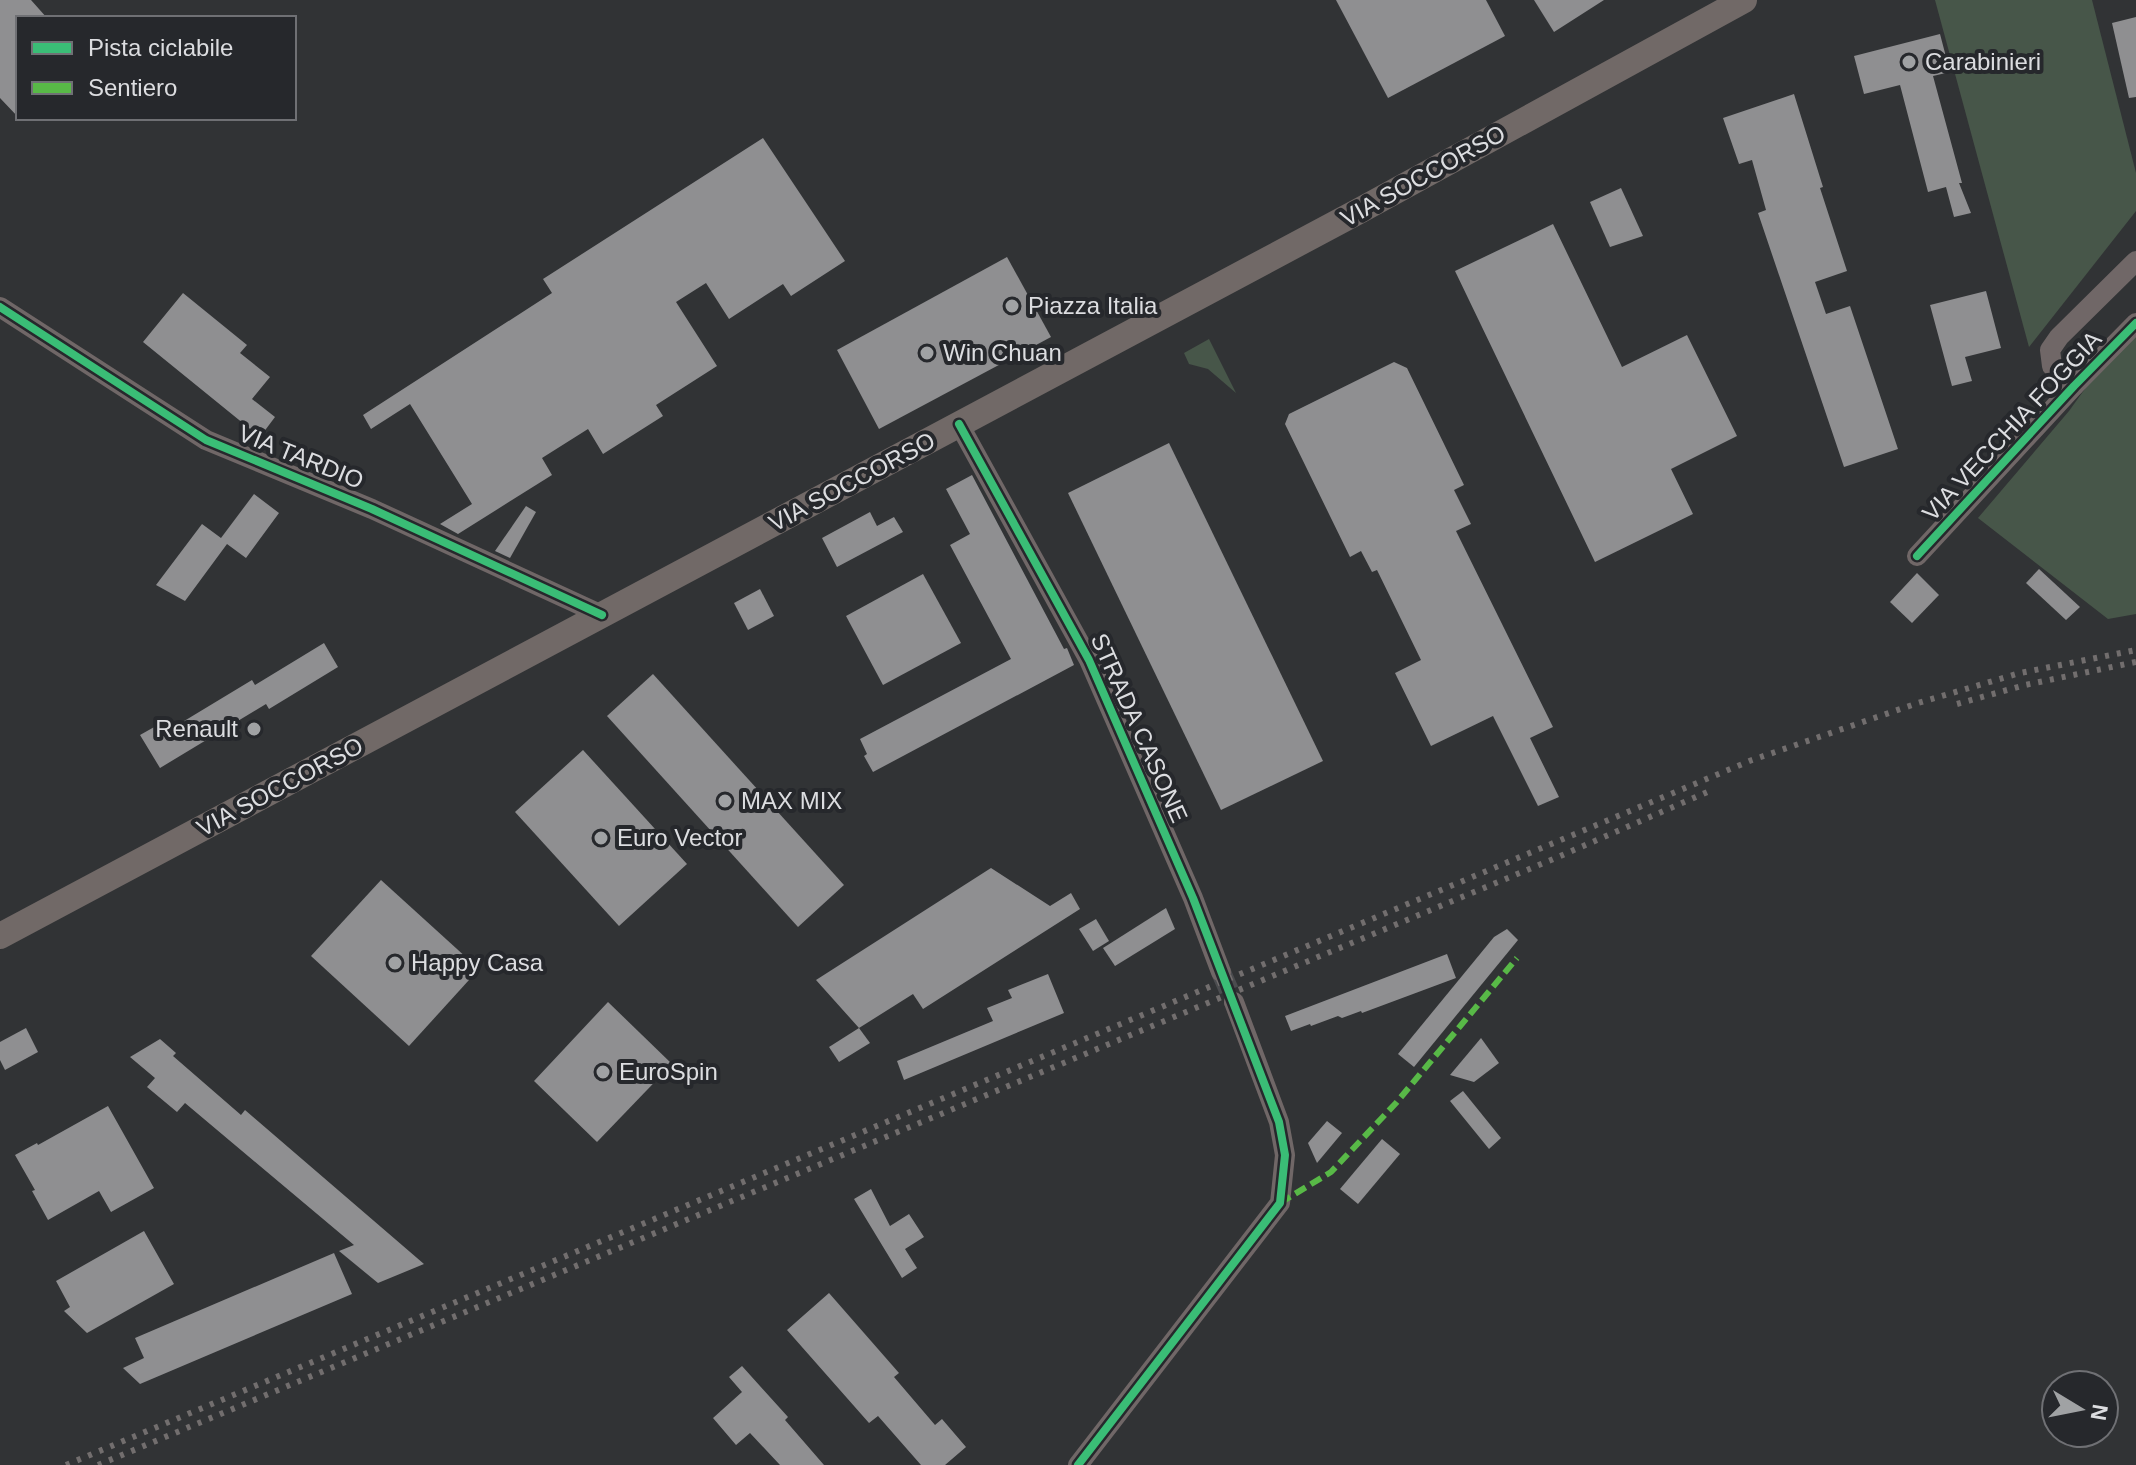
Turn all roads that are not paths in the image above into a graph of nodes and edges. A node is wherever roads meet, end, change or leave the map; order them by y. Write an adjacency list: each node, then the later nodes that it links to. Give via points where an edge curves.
1 (1744, 0): 6 (main road, VIA SOCCORSO)
2 (2136, 261): 5 (street, VIA VECCHIA FOGGIA, via 2050,350 2052,366)
3 (0, 307): 8 (street, VIA TARDIO, via 206,440)
4 (2136, 323): 5 (street, VIA VECCHIA FOGGIA)
5 (2074, 386): 7 (street, VIA VECCHIA FOGGIA)
6 (959, 424): 8 (main road, VIA SOCCORSO); 10 (street, STRADA CASONE, via 1089,660)
7 (1917, 556)
8 (602, 615): 9 (main road, VIA SOCCORSO)
9 (0, 936)
10 (1221, 972)
11 (1234, 1002): 12 (street, via 1279,1122 1285,1155 1280,1203)
12 (1078, 1465)

